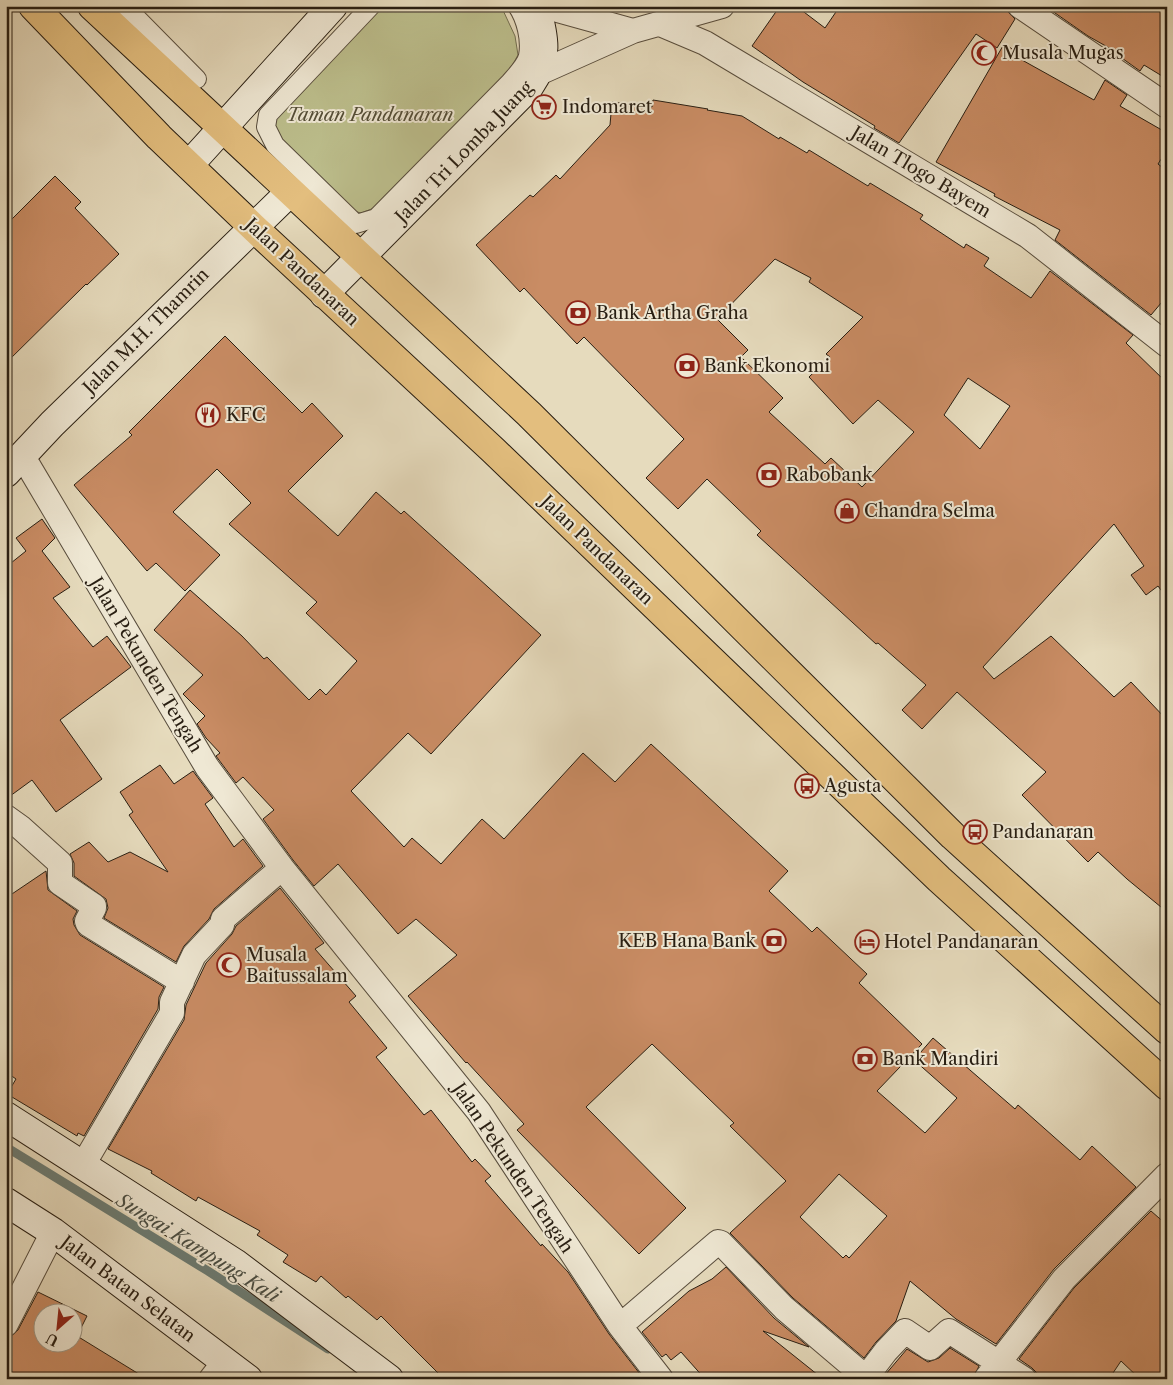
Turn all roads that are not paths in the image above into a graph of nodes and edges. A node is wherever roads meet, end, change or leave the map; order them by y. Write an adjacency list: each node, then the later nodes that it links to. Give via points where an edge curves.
1 (33, 6): 17 (main road, Jalan Pandanaran)
2 (92, 6): 16 (main road)
3 (125, 6): 14 (street)
4 (333, 6): 16 (main road)
5 (371, 6): 18 (street, via 268,115 266,127)
6 (517, 6): 18 (street, via 528,39 528,57 519,71 376,218 356,224 338,205)
7 (536, 6): 13 (main road, Jalan Tri Lomba Juang, via 544,54)
8 (543, 6): 12 (street)
9 (722, 6): 11 (street)
10 (1020, 6): 15 (street)
11 (660, 24): 12 (street); 22 (street, Jalan Tlogo Bayem, via 705,43 1028,236)
12 (633, 31): 13 (street)
13 (539, 73): 20 (main road, Jalan Tri Lomba Juang, via 529,87)
14 (197, 79)
15 (1167, 106)
16 (222, 129): 17 (main road); 18 (main road)
17 (189, 165): 19 (main road, Jalan Pandanaran)
18 (298, 184): 19 (main road, Jalan M.H. Thamrin); 20 (main road)
19 (253, 227): 21 (main road, Jalan Pandanaran); 23 (main road, Jalan M.H. Thamrin)
20 (360, 257): 21 (main road, Jalan Tri Lomba Juang); 27 (main road, via 529,414 953,836)
21 (324, 294): 28 (main road, Jalan Pandanaran, via 493,450 939,879)
22 (1167, 345)
23 (14, 464): 25 (street, Jalan Pekunden Tengah, via 207,767)
24 (6, 817): 26 (street, via 60,863 60,883 94,906 88,924)
25 (282, 868): 26 (street, via 223,919 222,925 194,955); 35 (street, Jalan Pekunden Tengah, via 479,1112)
26 (182, 982): 30 (street, via 172,1002 172,1013)
27 (1167, 1030)
28 (1167, 1086)
29 (6, 1116): 30 (main road)
30 (83, 1165): 39 (main road, via 235,1263)
31 (1167, 1175): 37 (street, via 1064,1279)
32 (6, 1202): 33 (main road, Jalan Batan Selatan)
33 (53, 1232): 34 (street); 36 (main road, Jalan Batan Selatan)
34 (6, 1324)
35 (620, 1326): 37 (street, via 718,1242 784,1308 864,1376 907,1331 930,1348 951,1332); 40 (street, Jalan Pekunden Tengah)
36 (218, 1370): 38 (main road, Jalan Batan Selatan)
37 (991, 1371): 41 (street)
38 (248, 1379)
39 (389, 1379)
40 (661, 1379)
41 (1024, 1379)

